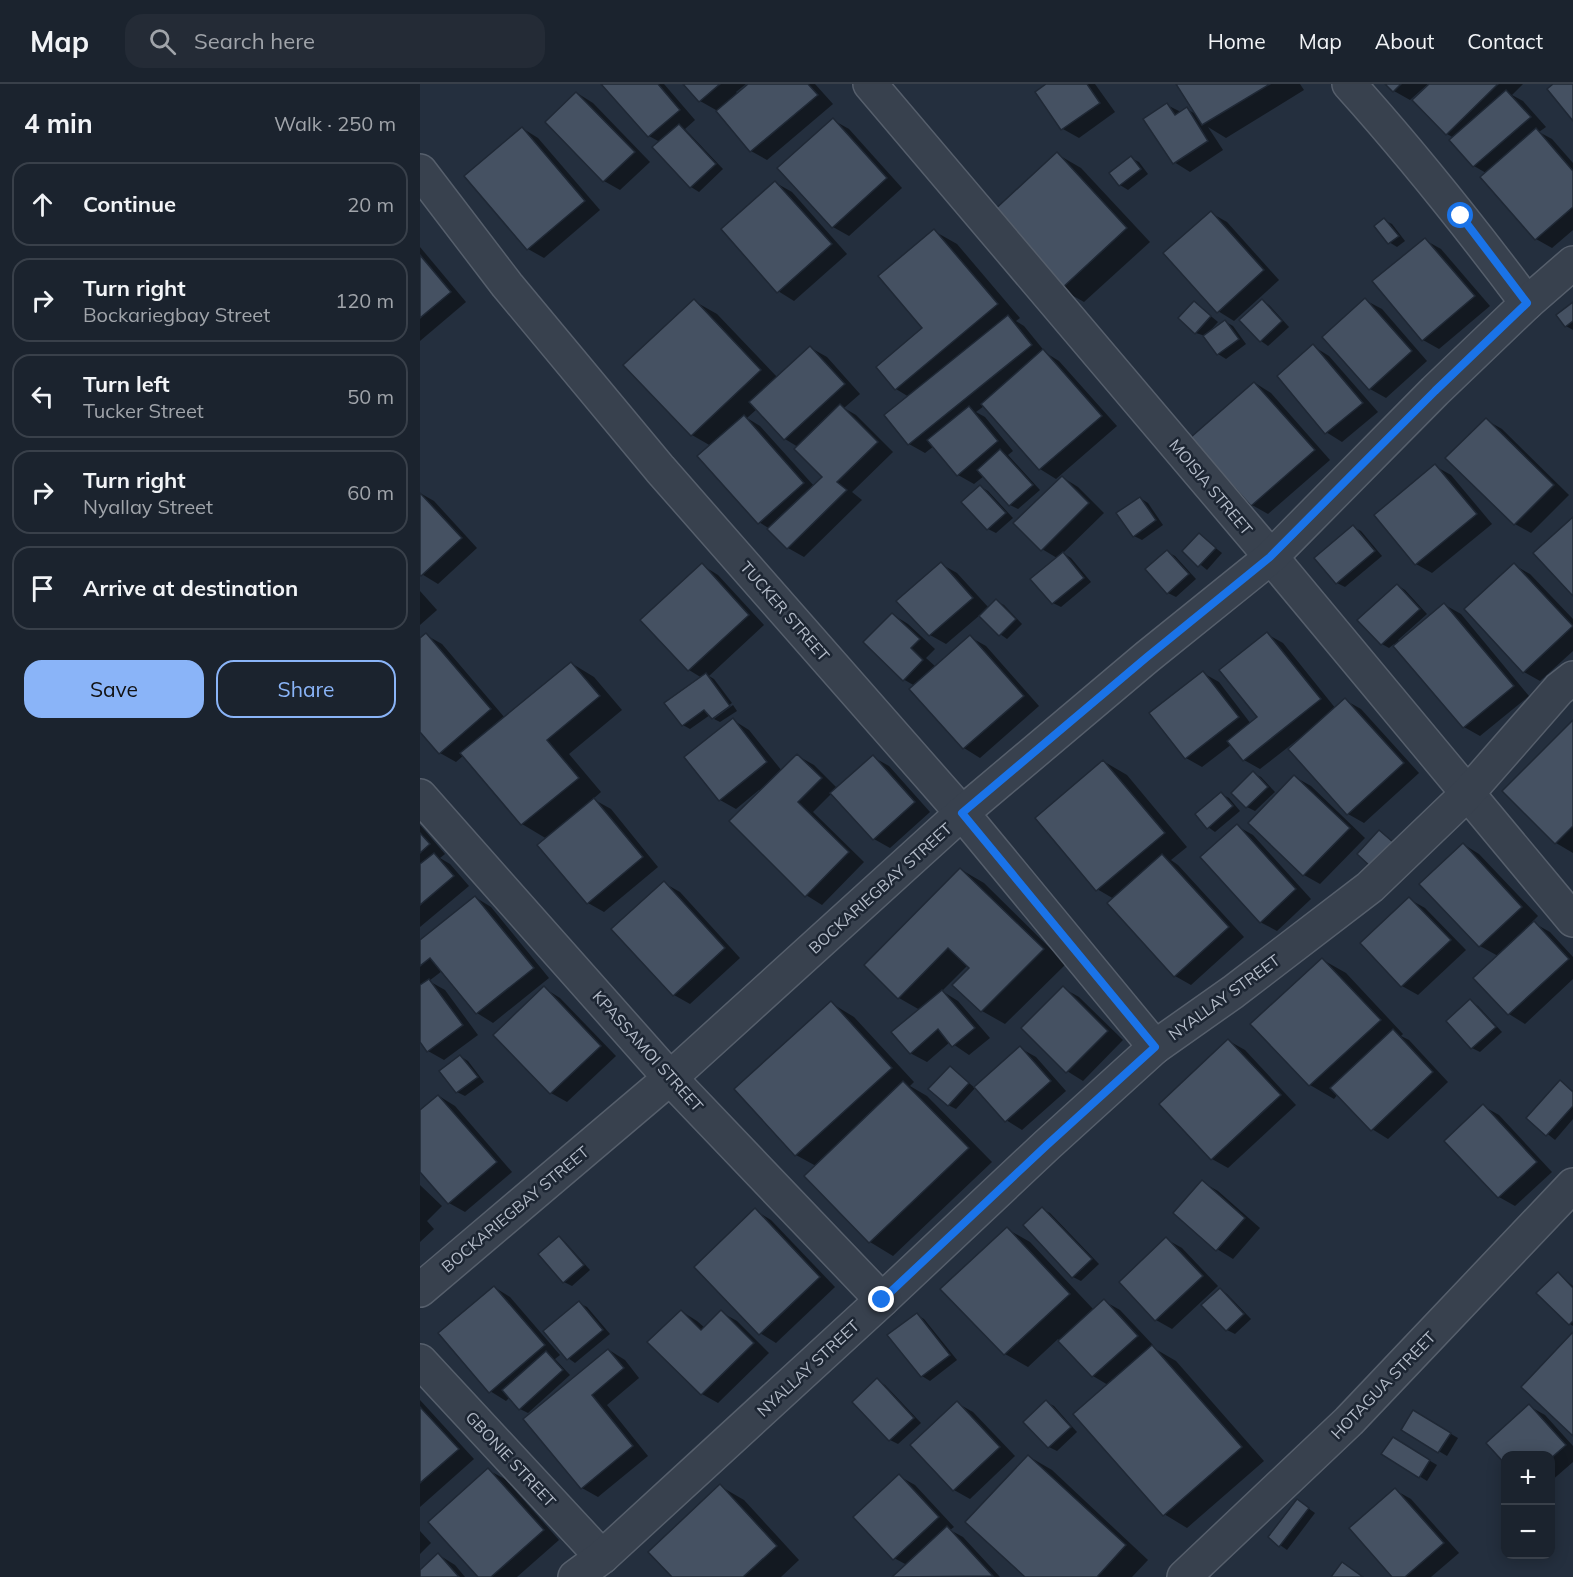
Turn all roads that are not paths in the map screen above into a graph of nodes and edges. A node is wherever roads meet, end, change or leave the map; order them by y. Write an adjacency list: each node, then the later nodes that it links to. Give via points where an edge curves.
1 (870, 84): 6 (street, MOISIA STREET)
2 (1350, 84): 5 (street, via 1461,216)
3 (420, 171): 10 (street, TUCKER STREET, via 507,285 660,469)
4 (1573, 263): 5 (street, BOCKARIEGBAY STREET)
5 (1527, 303): 6 (street, BOCKARIEGBAY STREET)
6 (1270, 557): 8 (street, MOISIA STREET); 10 (street, BOCKARIEGBAY STREET)
7 (1573, 678): 8 (street, NYALLAY STREET)
8 (1467, 794): 11 (street, MOISIA STREET); 12 (street, NYALLAY STREET, via 1370,887)
9 (420, 796): 13 (street, KPASSAMOI STREET)
10 (962, 813): 12 (street, TUCKER STREET); 13 (street, BOCKARIEGBAY STREET)
11 (1573, 920)
12 (1155, 1047): 16 (street, NYALLAY STREET)
13 (670, 1078): 15 (street, BOCKARIEGBAY STREET); 16 (street, KPASSAMOI STREET)
14 (1573, 1185): 20 (street, HOTAGUA STREET, via 1349,1421)
15 (420, 1290)
16 (882, 1300): 18 (street, NYALLAY STREET)
17 (420, 1361): 18 (street, GBONIE STREET)
18 (602, 1557): 19 (street, NYALLAY STREET)
19 (575, 1577)
20 (1184, 1577)

